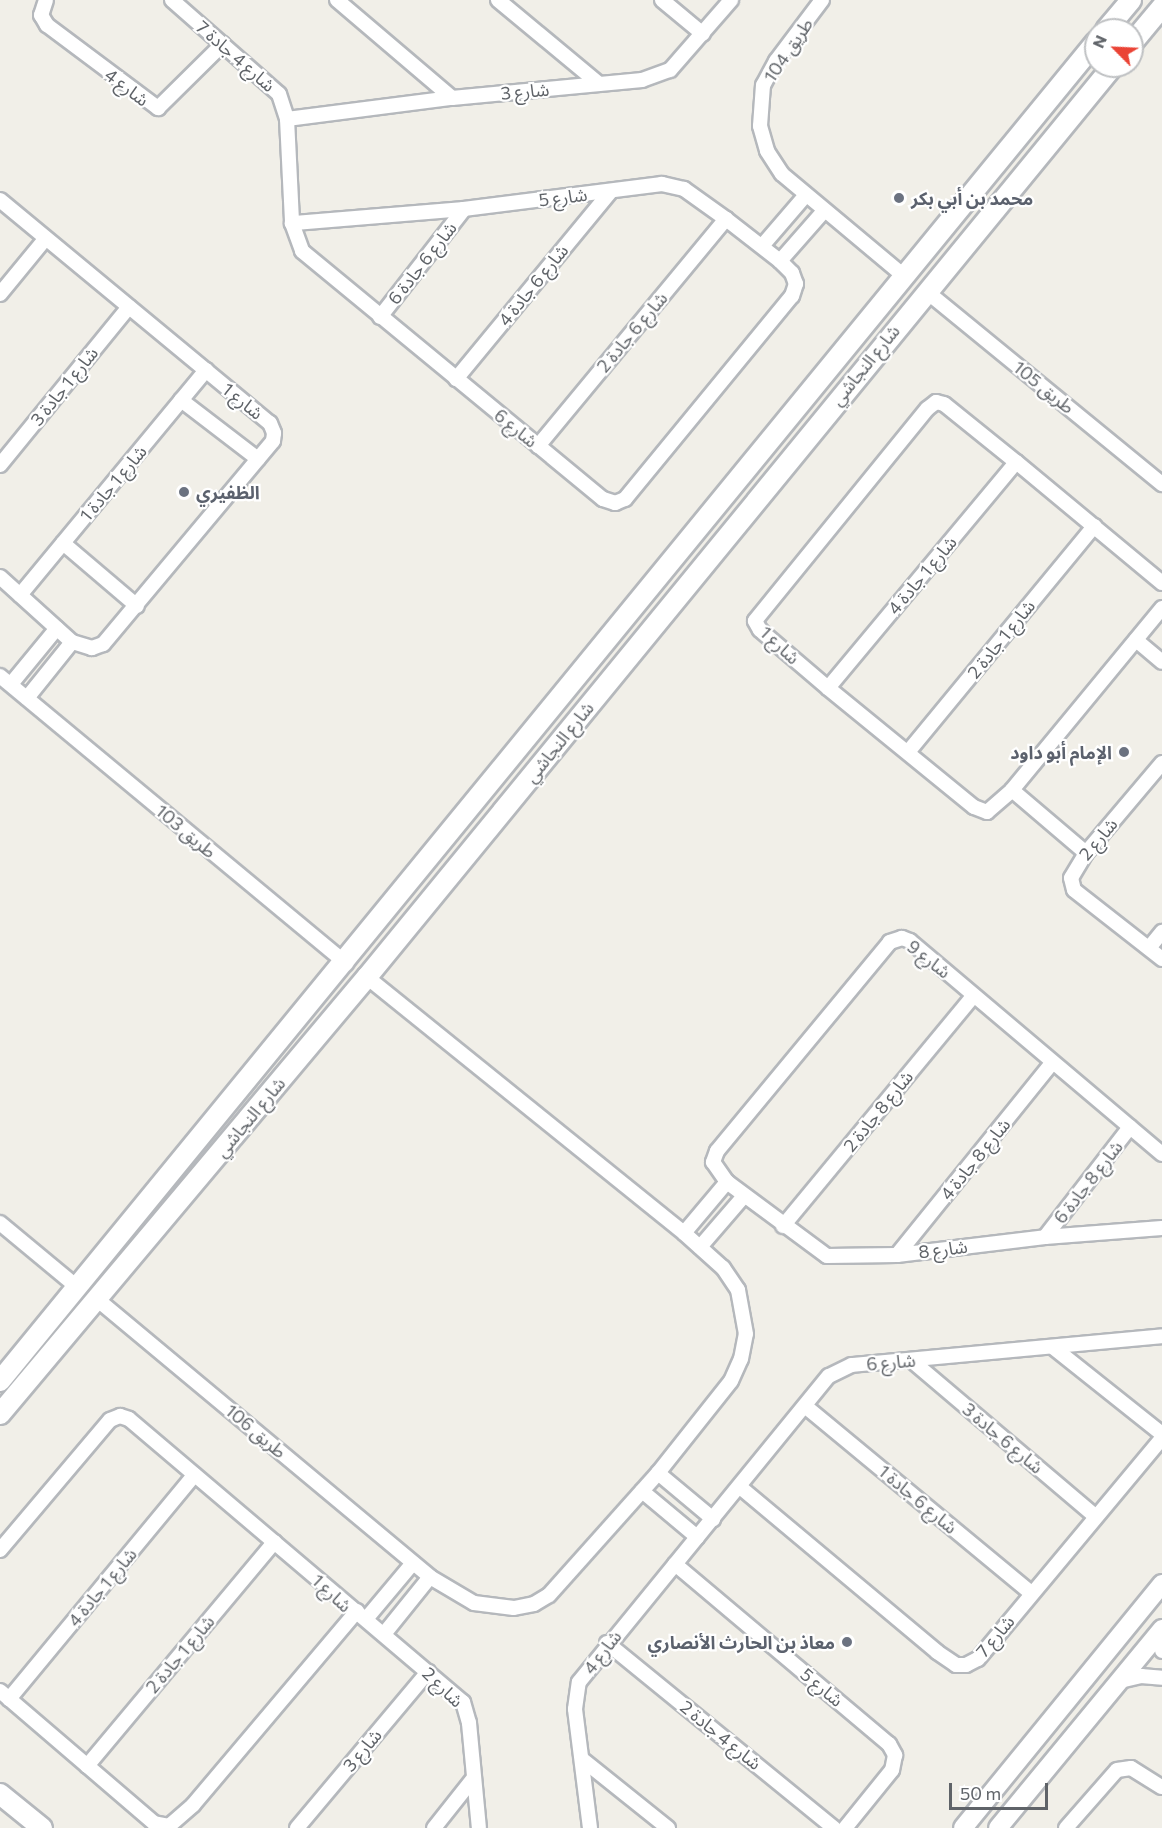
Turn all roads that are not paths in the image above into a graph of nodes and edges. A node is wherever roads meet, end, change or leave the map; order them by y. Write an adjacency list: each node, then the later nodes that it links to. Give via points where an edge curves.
1 (46, 0): 13 (street, شارع 4, via 41,15 47,25 150,106 159,108)
2 (172, 0): 13 (street, شارع 4 جادة 7)
3 (337, 0): 20 (street)
4 (498, 0): 18 (street)
5 (662, 0): 12 (street)
6 (731, 0): 12 (street, شارع 3)
7 (822, 0): 24 (street, طريق 104, via 776,61 759,103 767,151 782,174)
8 (1131, 0): 10 (main road)
9 (1162, 7): 11 (main road)
10 (1116, 18)
11 (1144, 29)
12 (703, 34): 18 (street, شارع 3, via 670,70 642,80)
13 (223, 44): 22 (street, شارع 4 جادة 7, via 279,94)
14 (1084, 56): 15 (main road, شارع النجاشي)
15 (1081, 60): 16 (main road); 19 (main road, شارع النجاشي)
16 (1084, 66)
17 (1103, 78): 21 (main road, شارع النجاشي)
18 (599, 84): 20 (street, شارع 3)
19 (1057, 90): 21 (main road, via 1072,96); 33 (main road, شارع النجاشي)
20 (452, 98): 22 (street, شارع 3)
21 (1077, 108): 35 (main road, شارع النجاشي)
22 (287, 119): 29 (street, شارع 6)
23 (610, 192): 26 (street, شارع 5); 28 (street, شارع 5, via 662,184 684,189); 40 (street, شارع 6 جادة 4)
24 (805, 196): 27 (street, طريق 104); 31 (street)
25 (0, 200): 30 (street, شارع 1)
26 (464, 209): 29 (street, شارع 5); 38 (street, شارع 6 جادة 6)
27 (824, 211): 32 (street); 33 (street, طريق 104)
28 (726, 219): 31 (street, شارع 5); 42 (street, شارع 6 جادة 2)
29 (292, 223): 38 (street, شارع 6, via 302,251)
30 (46, 238): 36 (street); 37 (street, شارع 1)
31 (762, 246): 32 (street, شارع 5)
32 (780, 261): 34 (street, شارع 5)
33 (903, 275): 63 (main road, شارع النجاشي)
34 (796, 284): 42 (street, شارع 6, via 792,296 625,499 615,503 603,499)
35 (926, 291): 46 (street, طريق 105); 65 (main road, شارع النجاشي)
36 (0, 294)
37 (129, 307): 39 (street, شارع 1); 45 (street, شارع 1 جادة 3)
38 (380, 317): 40 (street, شارع 6)
39 (206, 370): 41 (street, شارع 1 جادة 1); 43 (street, شارع 1, via 270,423 273,441)
40 (456, 379): 42 (street, شارع 6)
41 (181, 400): 43 (street); 48 (street, شارع 1 جادة 1)
42 (538, 446)
43 (258, 459): 52 (street, شارع 1)
44 (1016, 462): 47 (street, شارع 1); 59 (street, شارع 1 جادة 4); 59 (street, شارع 1, via 944,404 936,402 927,409 755,621 760,630)
45 (0, 465)
46 (1162, 484)
47 (1094, 526): 50 (street, شارع 1); 61 (street, شارع 1 جادة 2)
48 (63, 543): 51 (street, شارع 1 جادة 1); 52 (street)
49 (0, 577): 51 (street)
50 (1162, 584)
51 (20, 595): 54 (street)
52 (138, 606): 56 (street, شارع 1, via 103,644 92,648)
53 (1162, 608): 55 (street, شارع 1)
54 (57, 628): 56 (street); 58 (street, طريق 103)
55 (1136, 640): 57 (street); 64 (street, شارع 1)
56 (72, 642): 60 (street)
57 (1162, 662)
58 (5, 680): 60 (street, طريق 103)
59 (828, 688): 61 (street, شارع 1)
60 (27, 698): 72 (street, طريق 103)
61 (908, 752): 64 (street, شارع 1, via 980,811 993,810)
62 (1162, 763): 68 (street, شارع 2)
63 (486, 788): 65 (main road, via 490,801); 66 (main road, شارع النجاشي)
64 (1012, 790): 68 (street)
65 (506, 807): 67 (main road, شارع النجاشي)
66 (460, 820): 67 (main road, via 476,823); 72 (main road, شارع النجاشي)
67 (480, 839): 73 (main road, شارع النجاشي)
68 (1086, 853): 70 (street, شارع 2, via 1071,878 1074,890)
69 (1162, 932): 70 (street)
70 (1149, 948): 71 (street, شارع 2)
71 (1162, 959)
72 (346, 963): 76 (main road, شارع النجاشي)
73 (367, 977): 77 (main road, شارع النجاشي); 87 (street, طريق 106)
74 (973, 996): 75 (street, شارع 9); 82 (street, شارع 9, via 910,941 890,942 717,1151 713,1162); 85 (street, شارع 8 جادة 2)
75 (1052, 1063): 79 (street, شارع 9); 90 (street, شارع 8 جادة 4)
76 (251, 1077): 77 (main road, via 258,1091); 78 (main road, شارع النجاشي)
77 (269, 1094): 80 (main road, شارع النجاشي)
78 (221, 1113): 80 (main road, via 235,1116); 91 (main road, شارع النجاشي)
79 (1130, 1126): 81 (street, شارع 9); 88 (street, شارع 8 جادة 6)
80 (242, 1127): 92 (main road, شارع النجاشي)
81 (1162, 1154)
82 (727, 1182): 83 (street, شارع 9); 87 (street)
83 (744, 1196): 85 (street, شارع 8); 89 (street)
84 (0, 1223): 91 (street)
85 (783, 1226): 90 (street, شارع 8, via 827,1256)
86 (1162, 1228): 88 (street, شارع 8)
87 (684, 1233): 89 (street, طريق 106)
88 (1045, 1237): 90 (street, شارع 8)
89 (700, 1247): 100 (street, طريق 106, via 723,1268 738,1290 746,1334 731,1381)
90 (897, 1255)
91 (77, 1287): 96 (main road, شارع النجاشي)
92 (98, 1300): 98 (main road, شارع النجاشي); 109 (street, طريق 106)
93 (1162, 1335): 94 (street, شارع 6)
94 (1054, 1347): 95 (street, شارع 6); 99 (street)
95 (911, 1360): 97 (street, شارع 6, via 836,1371); 104 (street, شارع 6 جادة 3)
96 (0, 1381)
97 (805, 1406): 102 (street, شارع 6); 113 (street, شارع 6 جادة 1)
98 (0, 1414)
99 (1162, 1436): 104 (street, شارع 7)
100 (658, 1473): 103 (street, طريق 106); 105 (street)
101 (194, 1475): 107 (street, شارع 1); 108 (street, شارع 1, via 129,1419 120,1416 110,1420); 123 (street, شارع 1 جادة 4)
102 (740, 1487): 105 (street, شارع 6); 113 (street, شارع 7, via 956,1665 978,1659)
103 (642, 1491): 106 (street); 111 (street, طريق 106, via 567,1578 534,1604 492,1608 455,1594)
104 (1095, 1516): 113 (street, شارع 7)
105 (713, 1519): 106 (street, شارع 6)
106 (697, 1537): 110 (street, شارع 4)
107 (274, 1542): 114 (street, شارع 1); 126 (street, شارع 1 جادة 2)
108 (0, 1550)
109 (413, 1563): 111 (street, طريق 106); 114 (street)
110 (675, 1564): 117 (street, شارع 4); 137 (street, شارع 5, via 889,1744 895,1755 892,1770)
111 (430, 1577): 116 (street)
112 (1162, 1584): 119 (street)
113 (1031, 1593)
114 (362, 1615): 116 (street, شارع 2); 126 (street, شارع 1, via 175,1824 154,1823)
115 (1161, 1630): 118 (street); 122 (street)
116 (384, 1634): 120 (street, شارع 2)
117 (607, 1643): 125 (street, شارع 4, via 579,1682 575,1696); 136 (street, شارع 4 جادة 2)
118 (1162, 1652)
119 (1105, 1654): 124 (street, via 1106,1664 1057,1729 1062,1739); 138 (street)
120 (428, 1672): 127 (street, شارع 2, via 466,1708); 131 (street, شارع 3)
121 (1162, 1678): 122 (street, via 1141,1676)
122 (1120, 1681): 124 (street)
123 (5, 1695): 126 (street, شارع 1)
124 (1071, 1739): 139 (street)
125 (583, 1760): 134 (street, شارع 4); 135 (street)
126 (87, 1766)
127 (473, 1779): 132 (street); 133 (street, شارع 2)
128 (1162, 1787): 140 (street, via 1131,1768 1117,1770)
129 (0, 1794): 130 (main road)
130 (42, 1828)
131 (297, 1828)
132 (434, 1828)
133 (479, 1828)
134 (590, 1828)
135 (668, 1828)
136 (834, 1828)
137 (845, 1828)
138 (963, 1828)
139 (998, 1828)
140 (1066, 1828)

